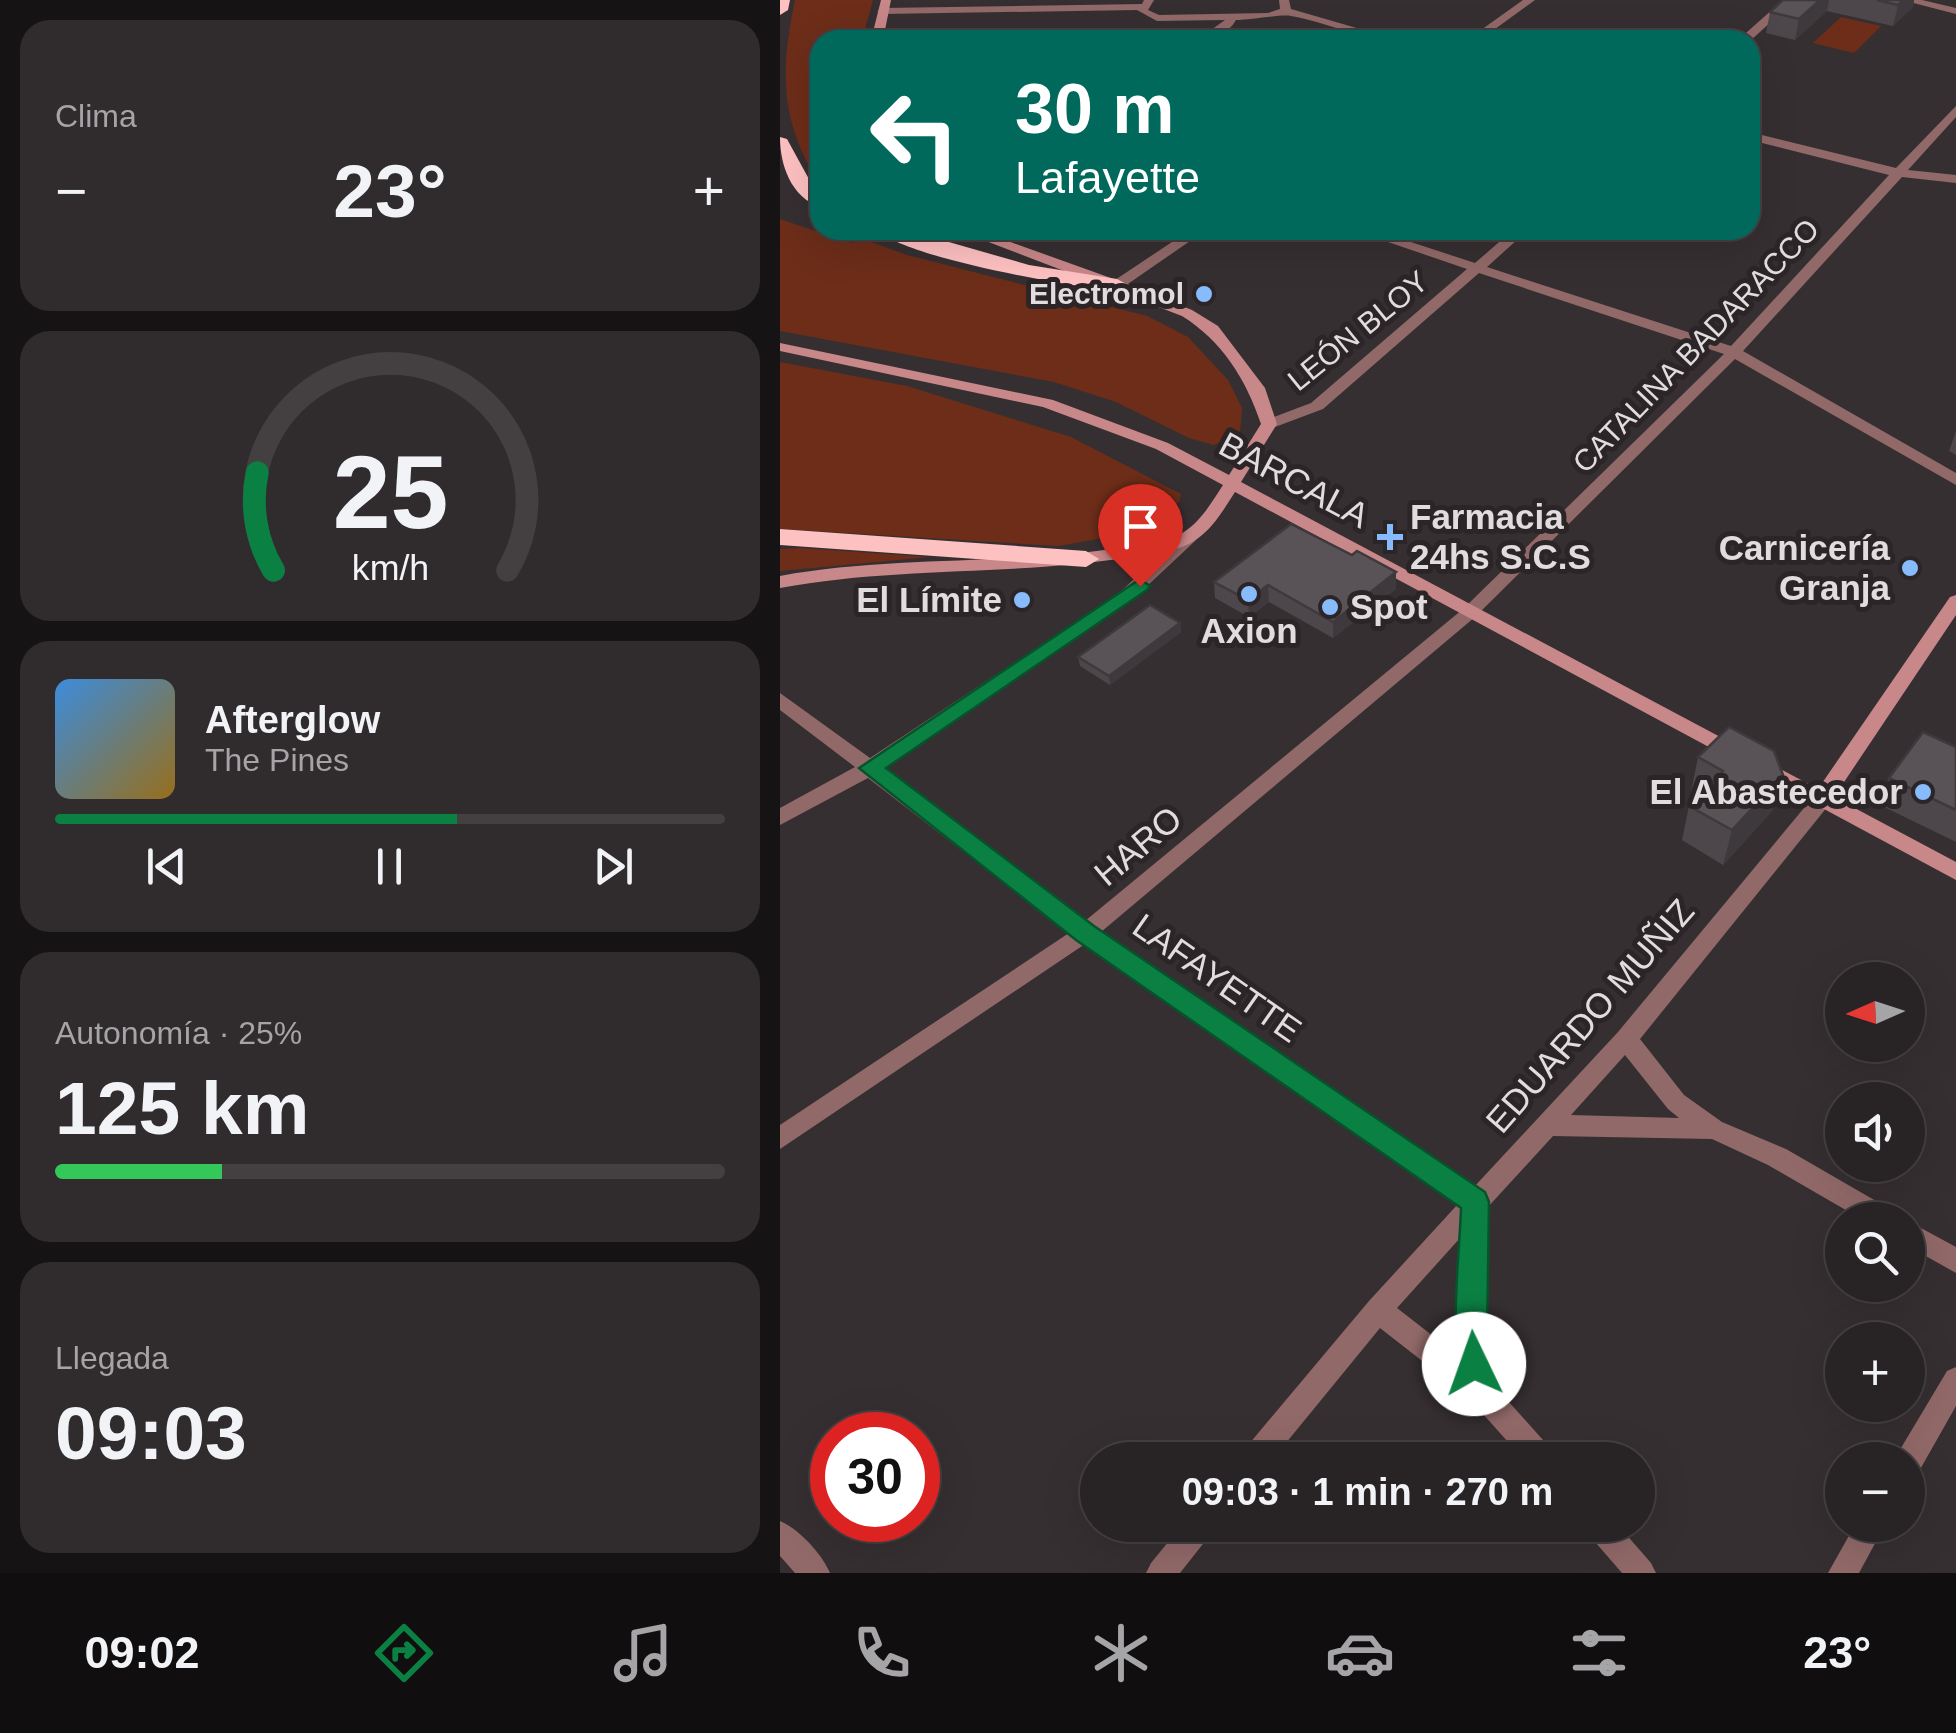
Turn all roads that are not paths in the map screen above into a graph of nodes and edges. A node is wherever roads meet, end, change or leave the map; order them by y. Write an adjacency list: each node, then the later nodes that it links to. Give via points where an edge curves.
1 (782, 0): 8 (highway)
2 (1530, 0): 13 (street)
3 (1790, 0): 14 (street)
4 (1908, 0): 9 (street)
5 (1146, 4): 6 (street); 10 (street, via 1146,15 1157,18)
6 (884, 6)
7 (1285, 6): 10 (street, via 1269,16); 12 (street)
8 (780, 10)
9 (1956, 10)
10 (1233, 16): 11 (street)
11 (1219, 30)
12 (1361, 30)
13 (1487, 30)
14 (1756, 30)
15 (1956, 110): 18 (street, CATALINA BADARACCO)
16 (1760, 139): 18 (street)
17 (780, 143): 20 (highway)
18 (1898, 174): 19 (street); 29 (street, CATALINA BADARACCO)
19 (1956, 179)
20 (810, 192)
21 (920, 240): 27 (highway, via 1061,281)
22 (992, 240): 27 (street)
23 (1183, 240): 27 (street)
24 (1391, 240): 26 (street)
25 (1509, 240): 26 (street, LEÓN BLOY)
26 (1476, 268): 29 (street); 30 (street, LEÓN BLOY, via 1317,406)
27 (1117, 285): 30 (street, via 1213,329 1257,388)
28 (780, 347): 32 (street, BARCALA, via 1070,410 1162,446)
29 (1734, 352): 31 (street); 38 (street, CATALINA BADARACCO)
30 (1270, 424): 32 (street)
31 (1956, 480)
32 (1232, 484): 34 (street); 38 (street, BARCALA)
33 (780, 537): 35 (highway)
34 (1189, 537): 35 (street); 40 (street, via 1123,599)
35 (1086, 559): 36 (street, via 828,573)
36 (780, 582)
37 (1956, 601): 41 (street, EDUARDO MUÑIZ)
38 (1469, 614): 41 (street, BARCALA); 44 (street, HARO)
39 (780, 700): 40 (street, LAFAYETTE)
40 (870, 768): 42 (street); 44 (street, LAFAYETTE)
41 (1821, 801): 43 (street, BARCALA); 45 (street, EDUARDO MUÑIZ)
42 (780, 816)
43 (1956, 872)
44 (1085, 933): 48 (street, HARO); 49 (street, LAFAYETTE)
45 (1626, 1039): 46 (street, EDUARDO MUÑIZ); 47 (street, via 1676,1102)
46 (1546, 1126): 47 (street); 49 (street, EDUARDO MUÑIZ)
47 (1714, 1129): 50 (street)
48 (780, 1138)
49 (1475, 1202): 53 (street, EDUARDO MUÑIZ); 55 (street)
50 (1855, 1202)
51 (1925, 1242): 52 (street)
52 (1956, 1260)
53 (1378, 1310): 55 (street); 56 (street, EDUARDO MUÑIZ)
54 (1956, 1380): 58 (street)
55 (1477, 1387): 57 (street)
56 (1269, 1442)
57 (1526, 1442)
58 (1920, 1442)
59 (780, 1535): 63 (street)
60 (1186, 1542): 64 (street)
61 (1614, 1542): 65 (street)
62 (1861, 1542): 66 (street)
63 (814, 1573)
64 (1161, 1573)
65 (1641, 1573)
66 (1842, 1573)

